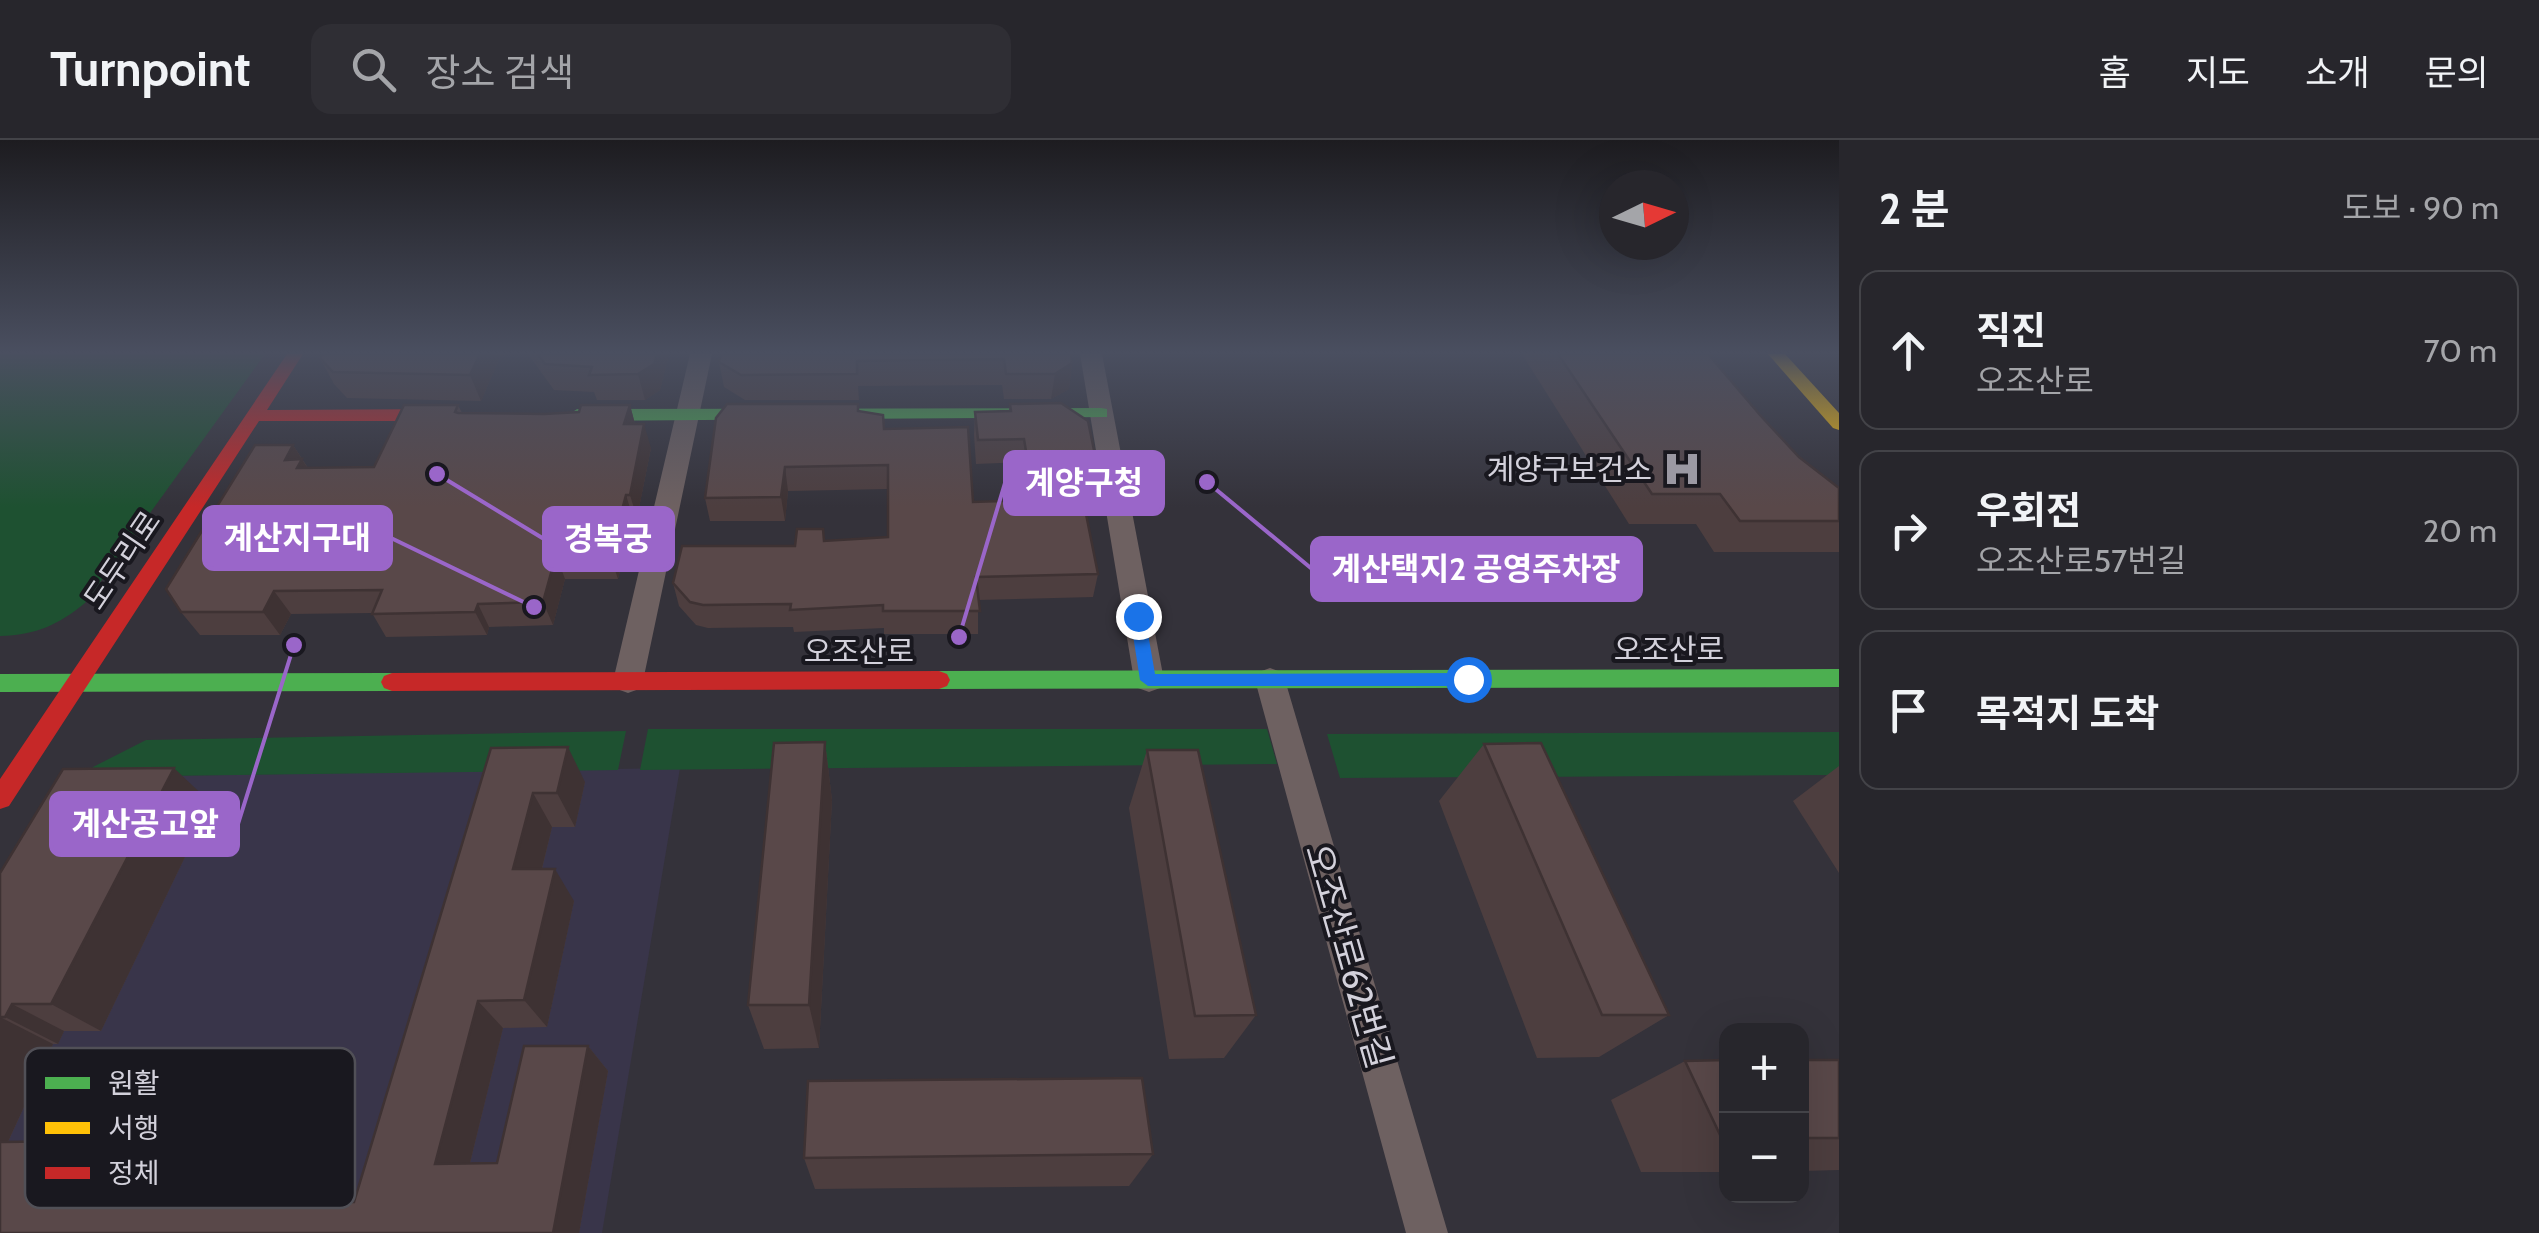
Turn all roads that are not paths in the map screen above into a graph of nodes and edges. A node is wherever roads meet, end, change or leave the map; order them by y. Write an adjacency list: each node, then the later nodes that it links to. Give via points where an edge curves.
1 (261, 405): 8 (street, 도두리로)
2 (689, 405): 7 (street)
3 (1099, 405): 4 (street)
4 (1101, 414): 7 (street); 10 (street)
5 (480, 415): 8 (street)
6 (559, 415): 7 (street)
7 (687, 415): 12 (street)
8 (254, 416): 14 (street, 도두리로)
9 (1839, 678): 11 (street, 오조산로)
10 (1148, 680): 11 (street, 오조산로); 12 (street, 오조산로)
11 (1270, 680): 16 (street, 오조산로62번길)
12 (628, 682): 14 (street, 오조산로)
13 (0, 683): 14 (street, 오조산로)
14 (76, 683): 15 (street, 도두리로)
15 (0, 800)
16 (1427, 1233)

